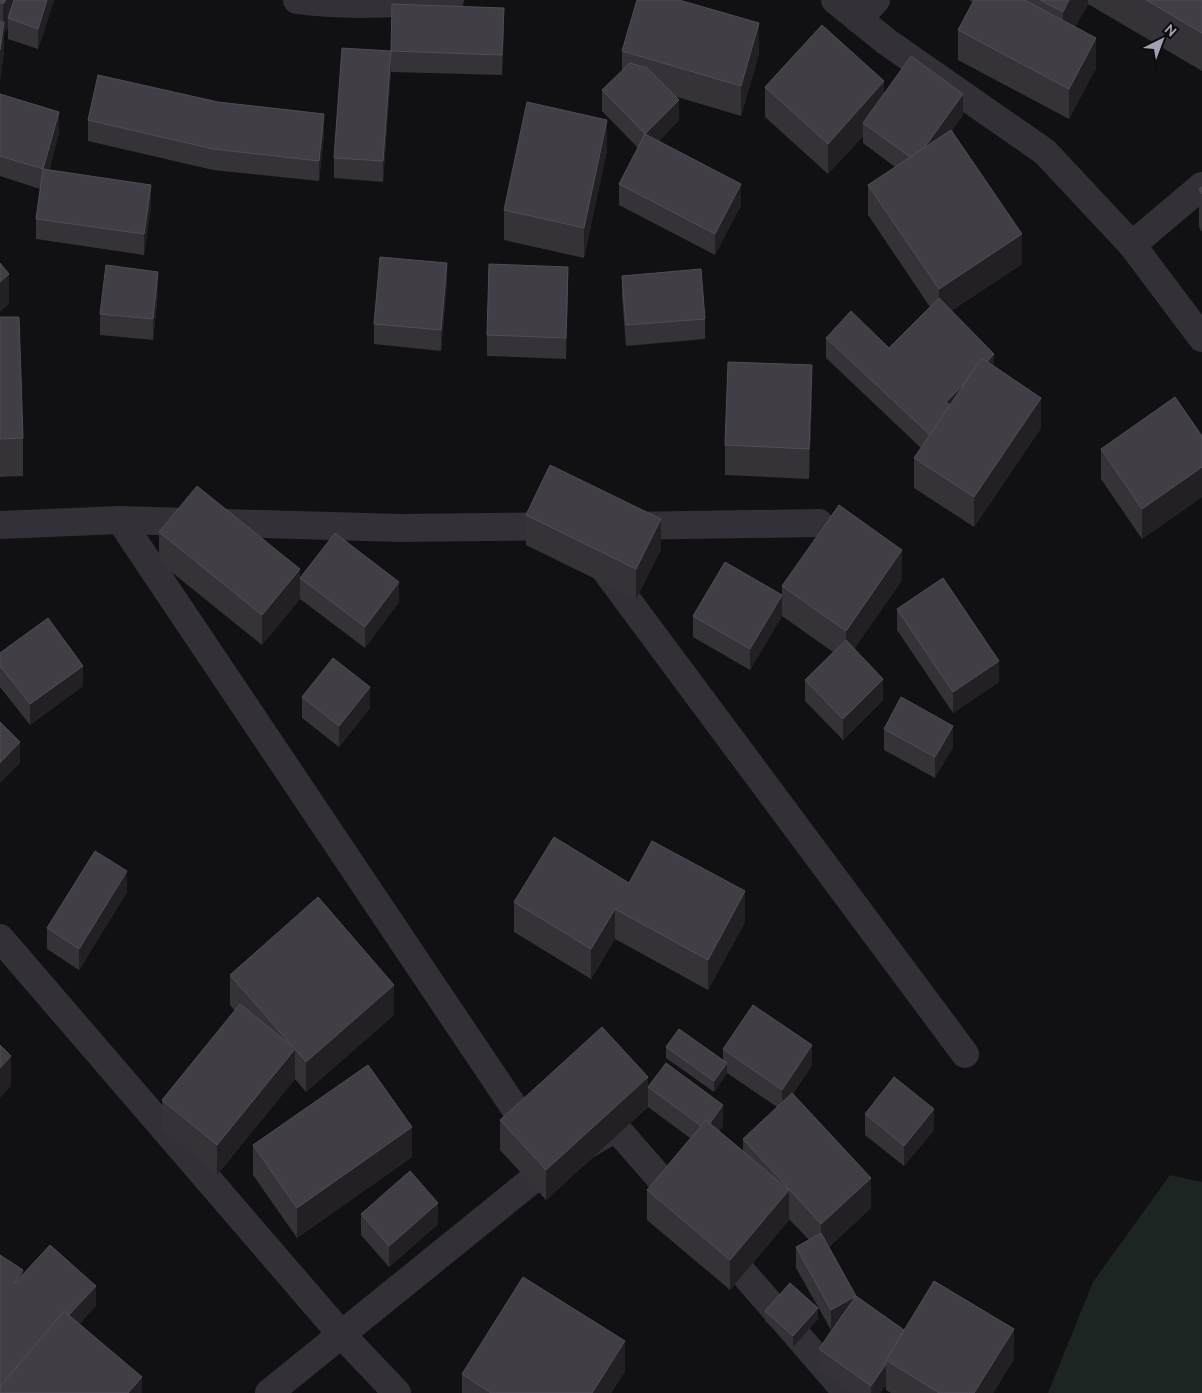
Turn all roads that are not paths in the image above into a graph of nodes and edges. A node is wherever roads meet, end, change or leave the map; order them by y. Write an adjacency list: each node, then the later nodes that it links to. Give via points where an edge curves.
1 (450, 0): 3 (street, via 394,3)
2 (835, 0): 4 (street)
3 (310, 1)
4 (867, 9): 6 (street, via 887,42 1045,152)
5 (1202, 186): 6 (street)
6 (1132, 245): 7 (street)
7 (1202, 338)
8 (120, 520): 10 (street); 11 (street, via 400,528); 14 (street)
9 (819, 523): 11 (street)
10 (0, 525)
11 (586, 526): 13 (street)
12 (0, 938): 15 (street)
13 (965, 1054)
14 (552, 1164): 15 (street); 18 (street, via 616,1128)
15 (341, 1334): 16 (street); 17 (street)
16 (269, 1393)
17 (397, 1393)
18 (848, 1393)

